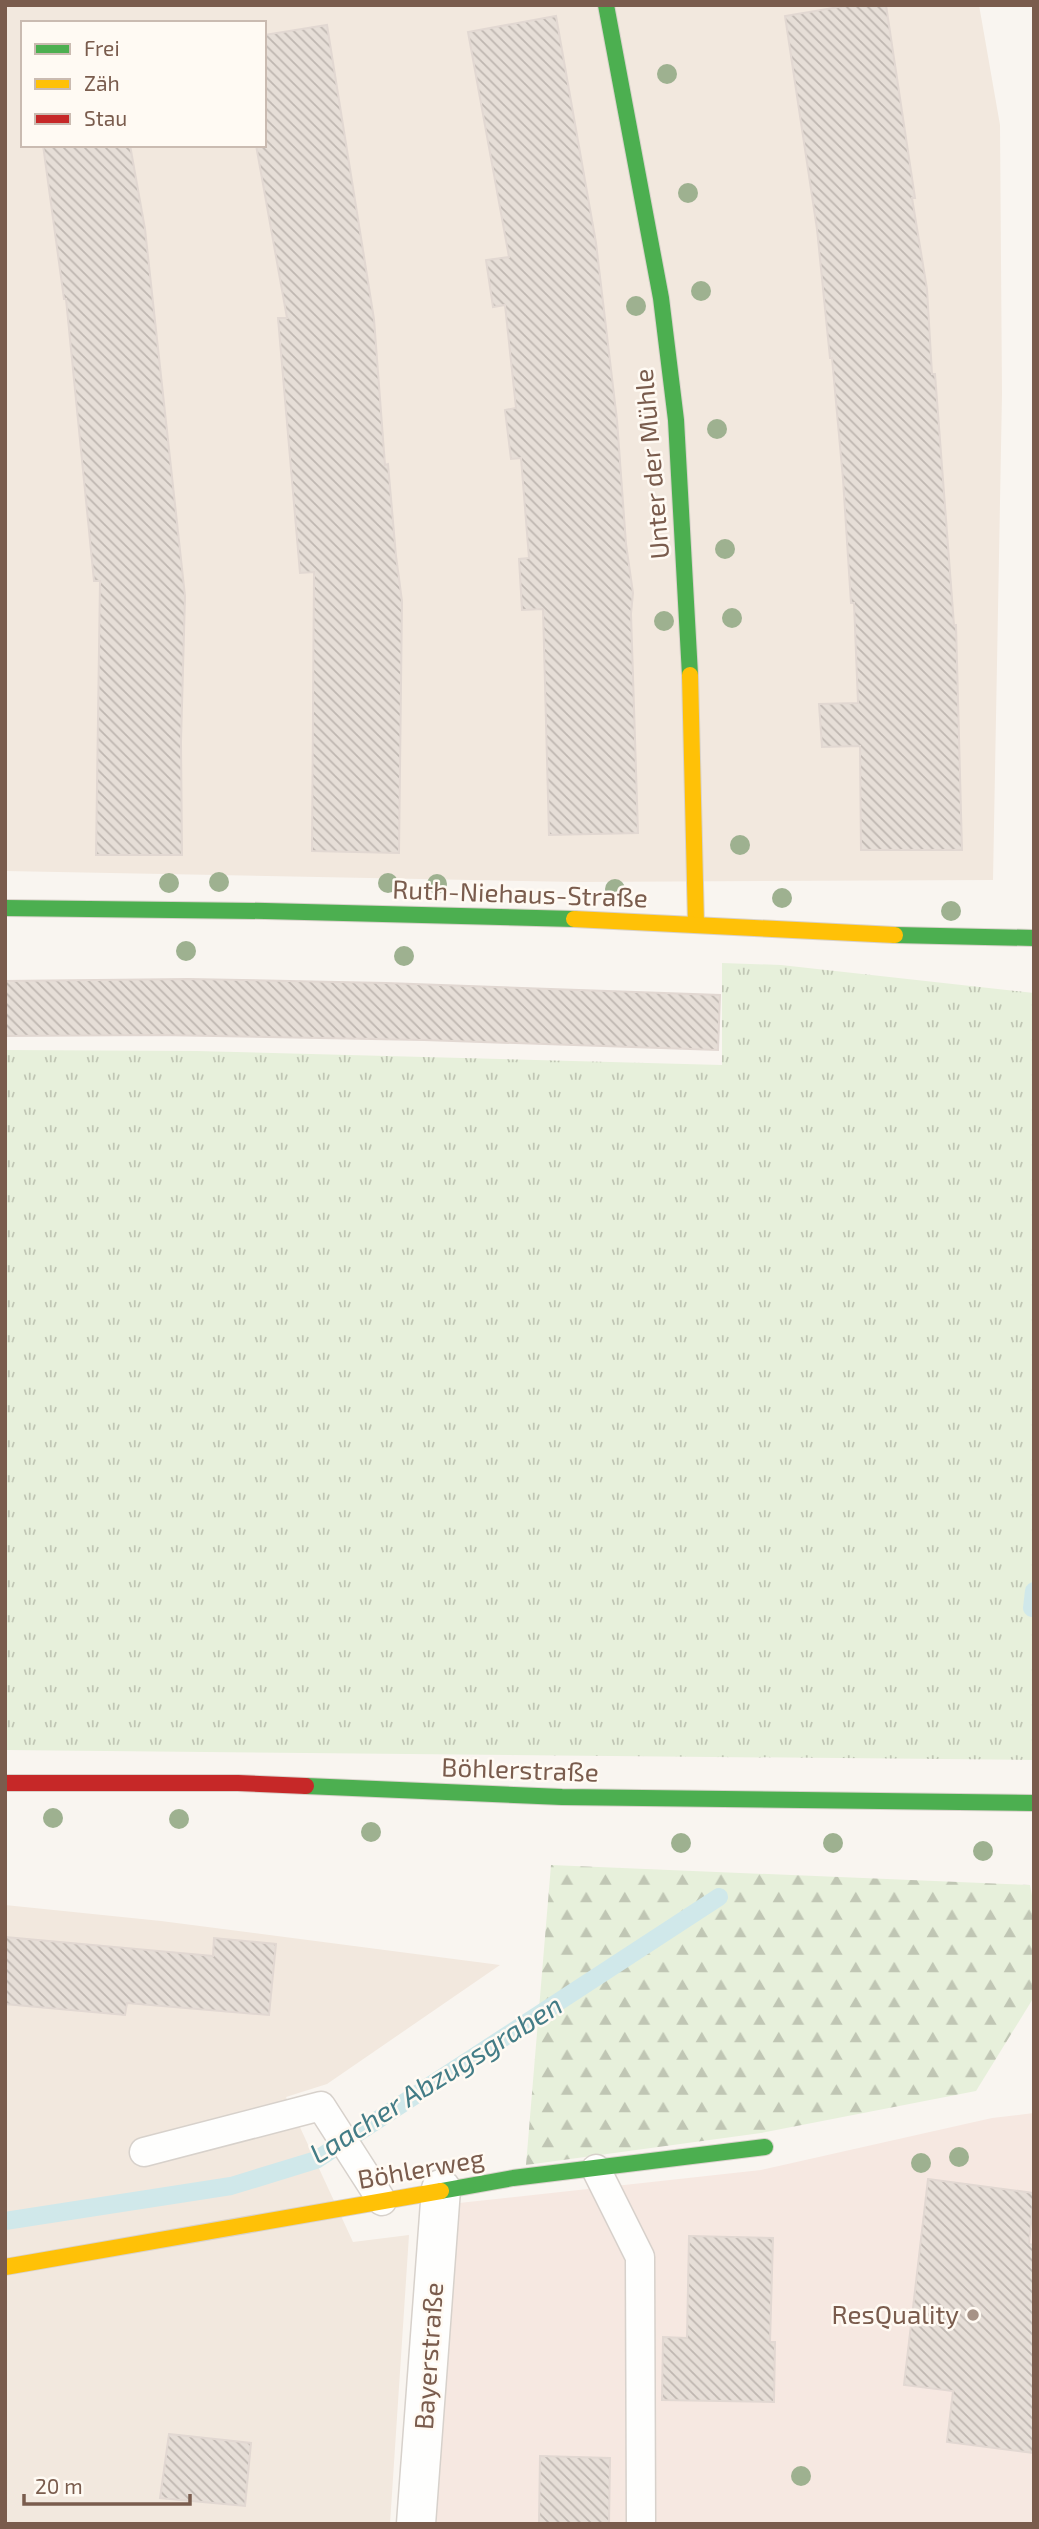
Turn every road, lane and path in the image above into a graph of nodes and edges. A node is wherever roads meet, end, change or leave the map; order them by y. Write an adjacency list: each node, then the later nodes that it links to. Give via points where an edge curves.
1 (606, 5): 3 (street, Unter der Mühle, via 662,298 676,420 688,617)
2 (5, 908): 3 (street, Ruth-Niehaus-Straße)
3 (696, 924): 4 (street, Ruth-Niehaus-Straße, via 977,939)
4 (1034, 937)
5 (5, 1783): 6 (street, Böhlerstraße, via 238,1783 562,1797)
6 (1034, 1803)
7 (765, 2147): 9 (street, Böhlerweg)
8 (144, 2152): 11 (lane, via 321,2106)
9 (596, 2169): 10 (street, Böhlerweg); 14 (lane, via 640,2257)
10 (441, 2189): 11 (street, Böhlerweg); 13 (street, Bayerstraße)
11 (382, 2201): 12 (street, Böhlerweg)
12 (5, 2267)
13 (416, 2524)
14 (641, 2524)

